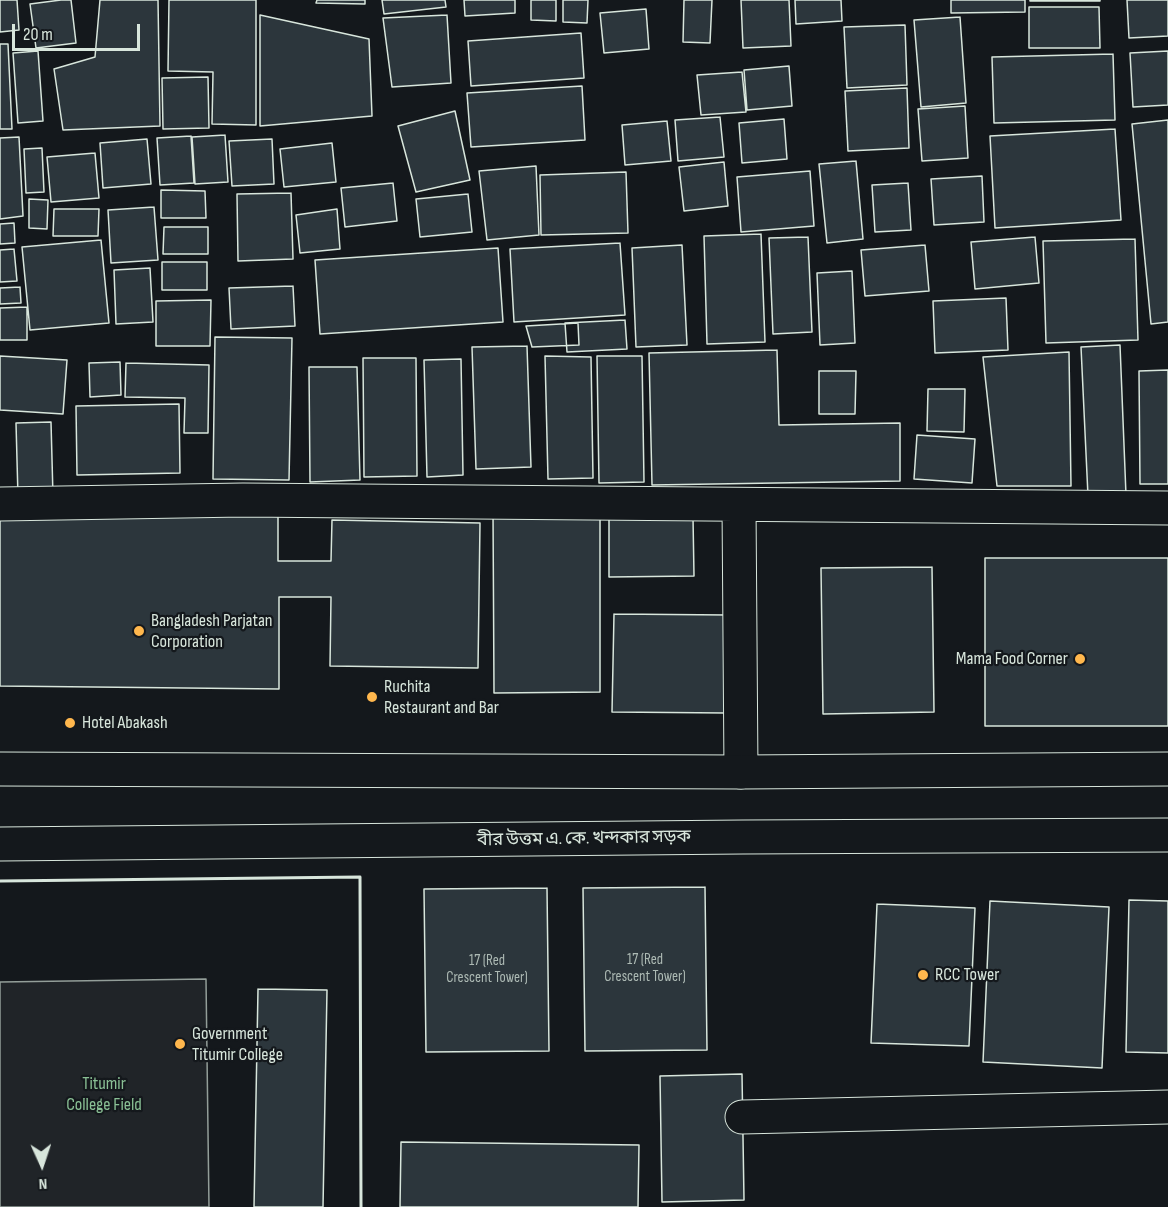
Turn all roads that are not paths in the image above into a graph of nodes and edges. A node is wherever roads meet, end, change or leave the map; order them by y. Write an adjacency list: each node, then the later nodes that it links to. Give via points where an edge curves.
1 (0, 504): 2 (main road, via 243,500)
2 (739, 505): 3 (main road); 6 (main road)
3 (1168, 508)
4 (0, 769): 6 (main road)
5 (1168, 770): 6 (main road)
6 (741, 772)
7 (1168, 835): 8 (main road, বীর উত্তম এ. কে. খন্দকার সড়ক)
8 (0, 844)
9 (1168, 1107): 10 (main road)
10 (742, 1117)

